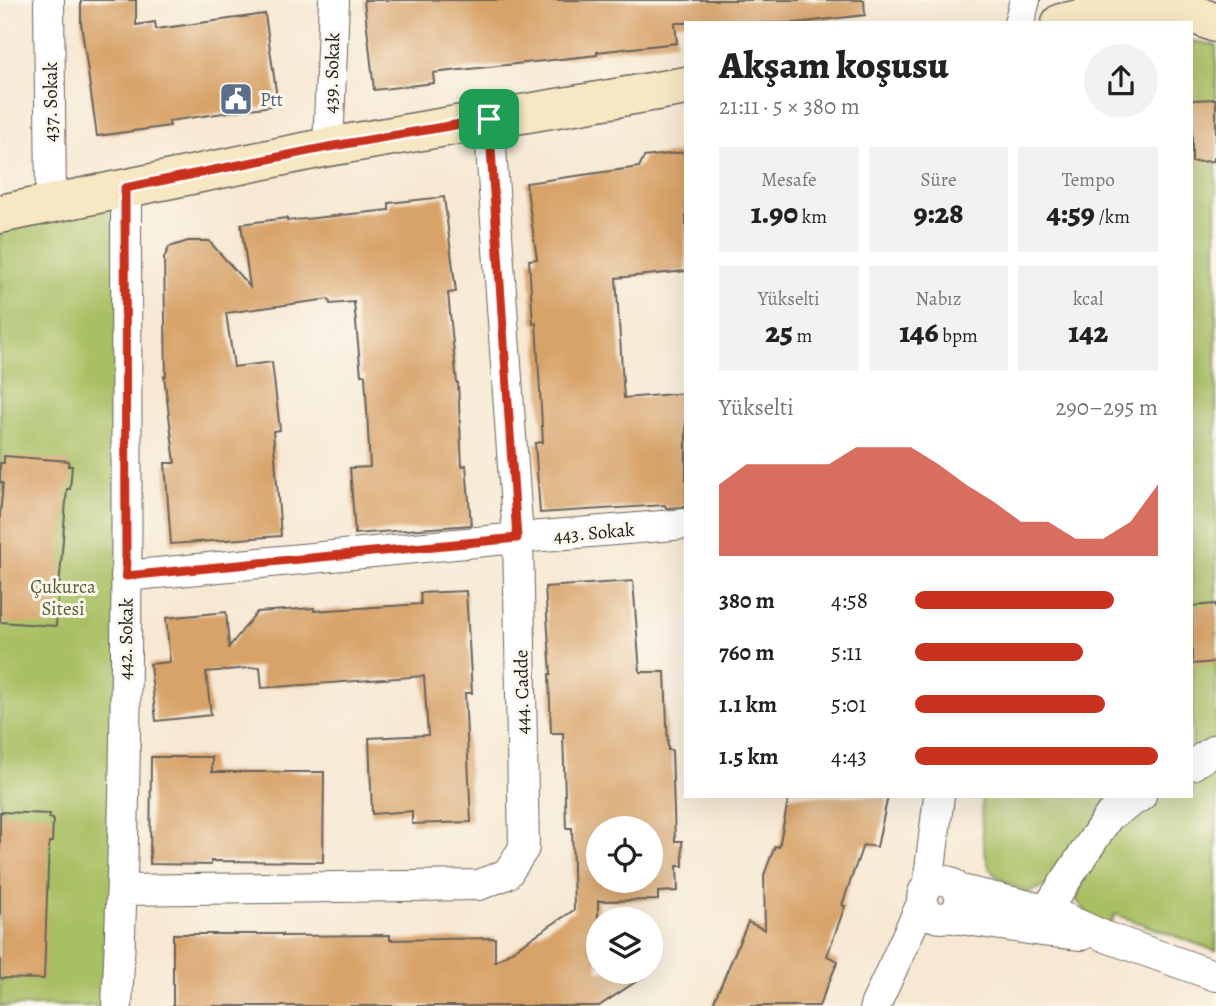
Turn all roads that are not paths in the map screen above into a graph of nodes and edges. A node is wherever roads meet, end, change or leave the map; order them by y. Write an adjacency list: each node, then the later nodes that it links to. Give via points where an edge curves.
1 (49, 0): 11 (street, 437. Sokak)
2 (334, 0): 9 (street, 439. Sokak)
3 (1025, 0): 4 (street)
4 (1020, 21)
5 (1070, 21): 6 (main road, via 1189,13)
6 (1216, 23)
7 (684, 86): 8 (main road)
8 (489, 119): 9 (main road); 14 (street, 444. Cadde)
9 (328, 147): 10 (main road)
10 (125, 188): 11 (main road); 15 (street, 442. Sokak)
11 (51, 204): 12 (main road)
12 (0, 214)
13 (684, 524): 14 (street, 443. Sokak)
14 (517, 538): 15 (street, 443. Sokak); 21 (street, 444. Cadde, via 524,848 507,874 479,885)
15 (126, 576): 21 (street, 442. Sokak)
16 (1216, 749): 17 (street)
17 (1193, 764)
18 (939, 798): 22 (street)
19 (948, 798): 22 (street)
20 (1138, 798): 23 (street, via 1109,816)
21 (122, 890): 26 (street, 442. Sokak)
22 (940, 899): 23 (street); 24 (street, via 1042,932); 27 (street); 28 (street)
23 (1046, 910): 24 (street)
24 (1107, 937): 25 (street)
25 (1216, 976)
26 (117, 1006)
27 (874, 1006)
28 (883, 1006)

